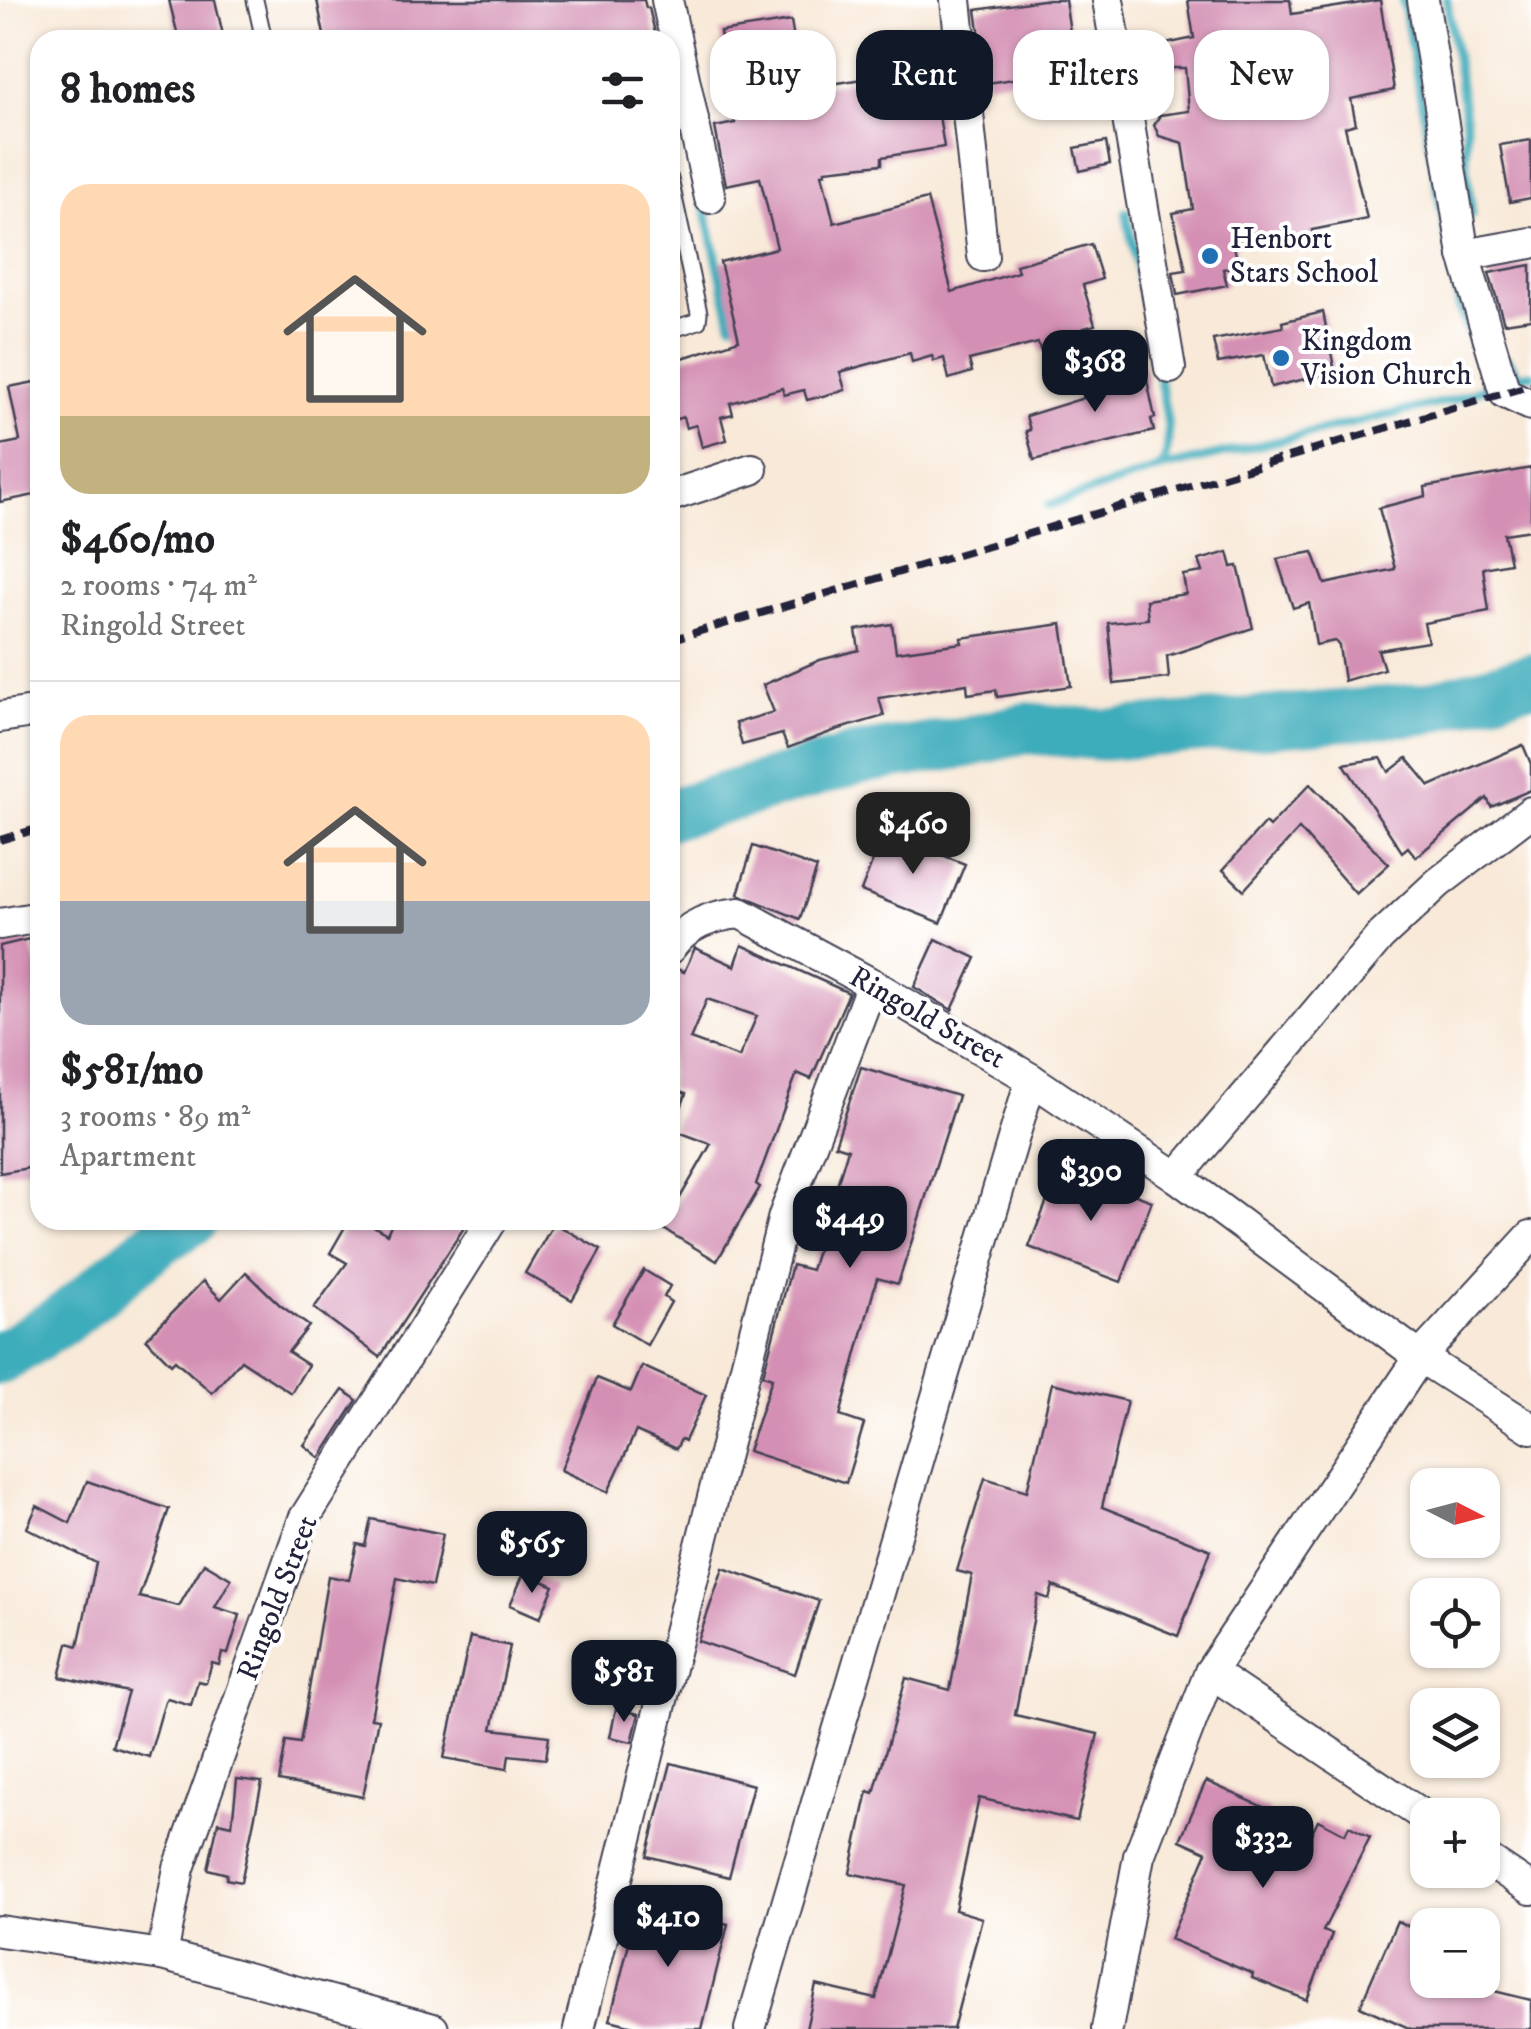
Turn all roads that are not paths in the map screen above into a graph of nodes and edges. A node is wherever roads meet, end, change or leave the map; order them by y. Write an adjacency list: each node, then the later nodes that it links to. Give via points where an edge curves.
1 (255, 0): 6 (lane)
2 (667, 0): 7 (street)
3 (956, 0): 12 (street)
4 (1108, 0): 15 (street)
5 (1424, 0): 11 (street)
6 (262, 30)
7 (674, 30)
8 (680, 60): 9 (street)
9 (710, 198)
10 (1531, 242): 11 (street)
11 (1464, 255): 16 (street, via 1505,393)
12 (983, 256)
13 (680, 257): 14 (lane, via 699,313 698,321)
14 (680, 327)
15 (1170, 368)
16 (1531, 405)
17 (752, 469): 18 (street)
18 (680, 493)
19 (30, 713): 20 (street)
20 (0, 718)
21 (1531, 812): 27 (street, via 1380,937)
22 (30, 918): 23 (street)
23 (0, 924)
24 (680, 938): 25 (street, Ringold Street, via 696,923 740,913)
25 (872, 984): 26 (street, Ringold Street); 39 (street, via 784,1216)
26 (1031, 1079): 27 (street, Ringold Street); 40 (street)
27 (1177, 1177): 30 (street, Ringold Street)
28 (486, 1230): 37 (street, Ringold Street, via 304,1519 179,1868)
29 (1531, 1236): 30 (street)
30 (1420, 1358): 31 (street, Ringold Street); 32 (street)
31 (1531, 1428)
32 (1210, 1672): 33 (street); 41 (street, via 1138,1856)
33 (1410, 1807)
34 (1500, 1868): 35 (street)
35 (1531, 1889)
36 (0, 1931): 37 (street)
37 (162, 1955): 38 (street)
38 (434, 2029)
39 (579, 2029)
40 (750, 2029)
41 (1107, 2029)

